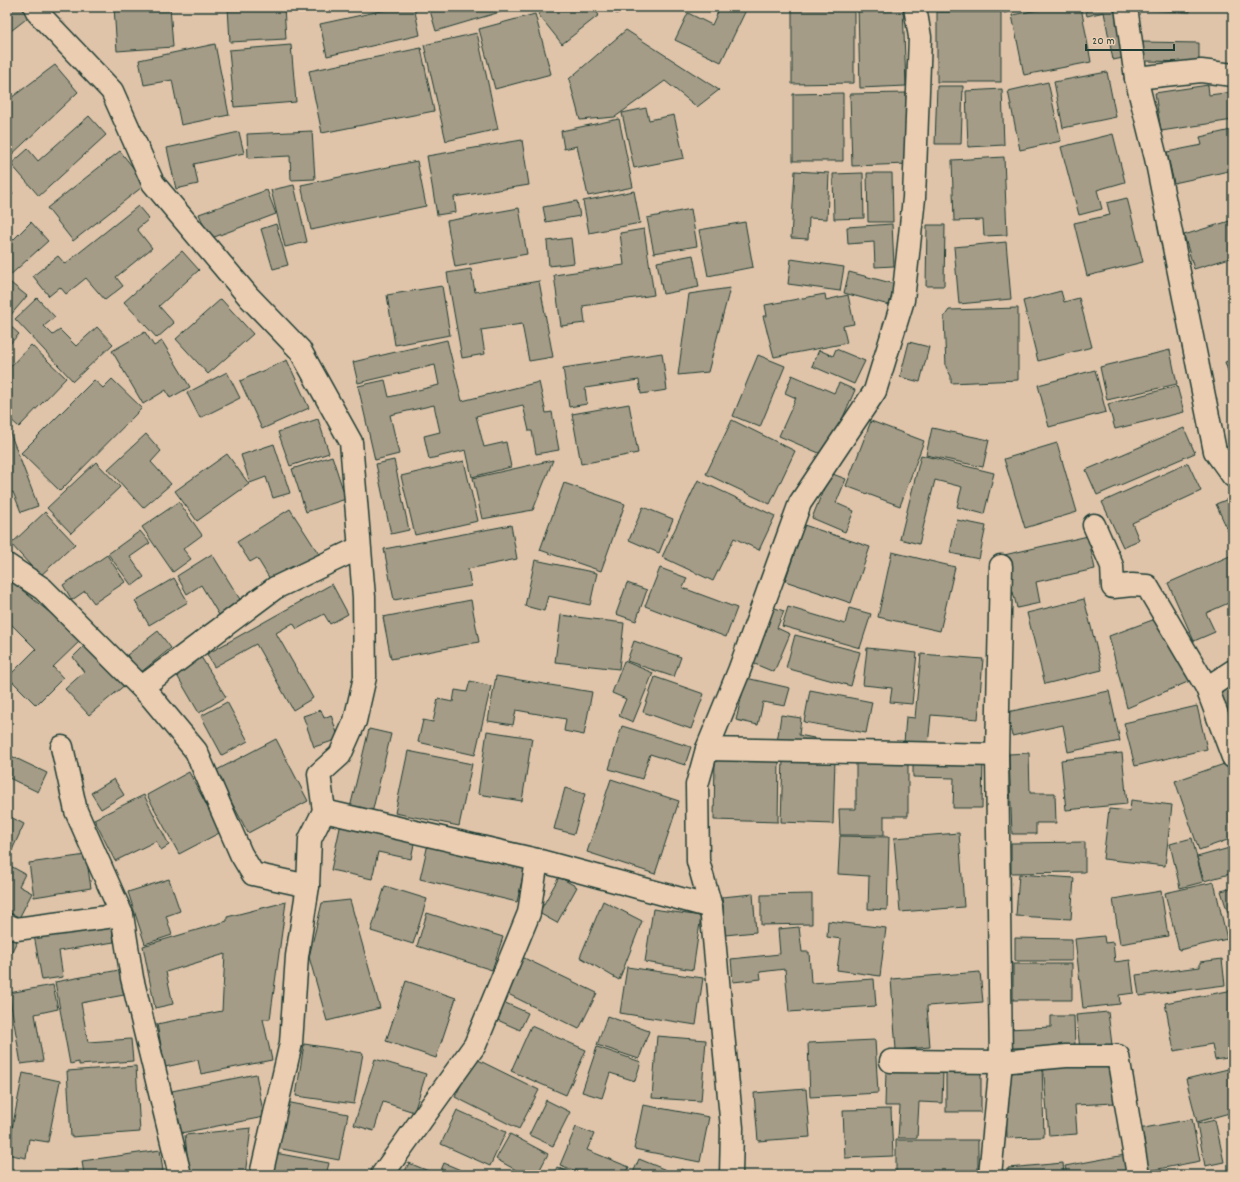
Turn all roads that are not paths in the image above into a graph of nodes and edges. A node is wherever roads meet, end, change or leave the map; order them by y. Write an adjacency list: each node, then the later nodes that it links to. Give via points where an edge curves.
1 (35, 7): 8 (street, via 112,91 153,183 249,297 300,350 351,442)
2 (915, 7): 15 (street, via 920,37 914,198 902,300 875,391 800,503 739,671)
3 (1126, 7): 5 (street)
4 (1233, 75): 5 (street, via 1202,71)
5 (1136, 78): 6 (street, via 1156,158 1215,451)
6 (1233, 476)
7 (1094, 524): 13 (street, via 1112,566 1113,587 1147,586)
8 (359, 548): 12 (street, via 275,588); 18 (street, via 364,597 365,677 355,721 340,755 319,774)
9 (7, 566): 12 (street, via 43,589)
10 (1001, 566): 16 (street)
11 (1233, 671): 13 (street)
12 (142, 687): 20 (street, via 196,751 241,854 253,874)
13 (1207, 688): 17 (street)
14 (62, 747): 22 (street, via 76,811)
15 (707, 749): 16 (street); 21 (street, via 697,785 698,861)
16 (997, 755): 25 (street)
17 (1233, 757)
18 (324, 811): 19 (street); 20 (street, via 310,840)
19 (537, 860): 21 (street); 28 (street, via 529,913 475,1045)
20 (308, 886): 27 (street, via 297,956 291,1043)
21 (711, 907): 29 (street, via 732,1128)
22 (122, 915): 23 (street, via 16,929); 26 (street, via 132,978)
23 (7, 925)
24 (892, 1061): 25 (street)
25 (1001, 1062): 30 (street); 31 (street, via 1066,1056 1118,1056)
26 (180, 1175)
27 (261, 1175)
28 (382, 1175)
29 (731, 1175)
30 (990, 1175)
31 (1138, 1175)

